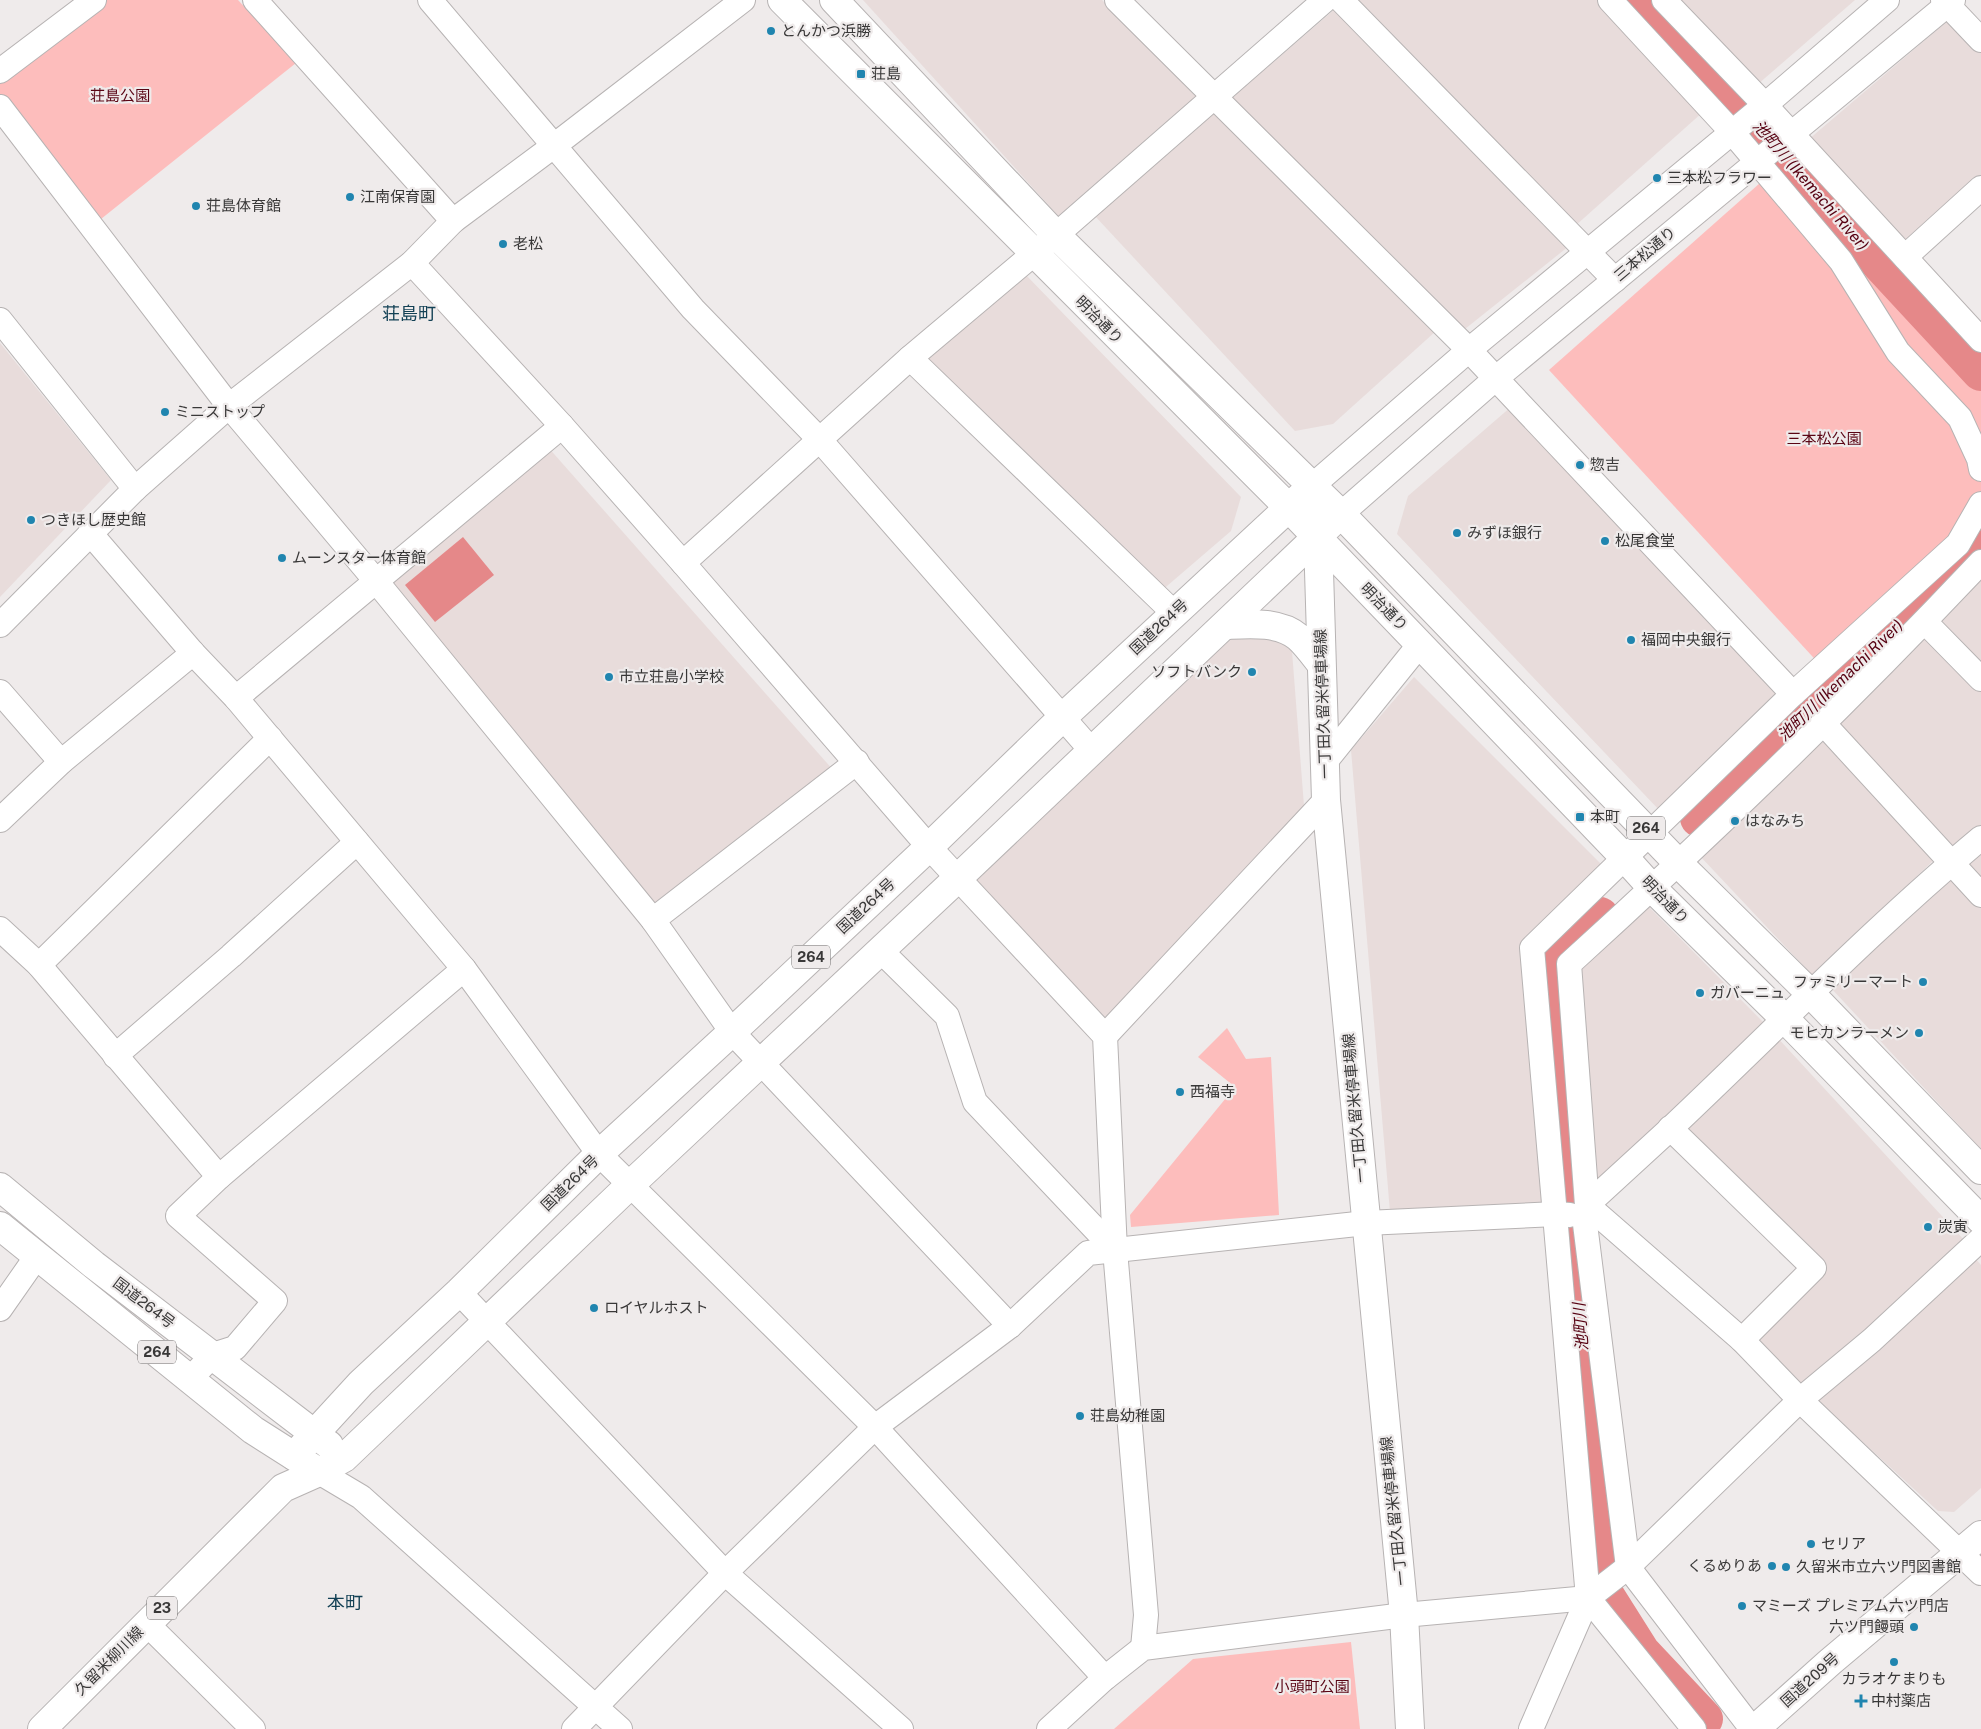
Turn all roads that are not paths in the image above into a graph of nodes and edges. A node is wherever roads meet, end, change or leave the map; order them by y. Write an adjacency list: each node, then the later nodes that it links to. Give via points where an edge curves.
1 (94, 0): 15 (street)
2 (255, 0): 24 (street)
3 (743, 0): 21 (street)
4 (782, 0): 27 (main road, 明治通り)
5 (834, 0): 25 (main road, 明治通り)
6 (1117, 0): 16 (street)
7 (1325, 0): 16 (street)
8 (1341, 0): 26 (street)
9 (1610, 0): 19 (street)
10 (1664, 0): 17 (street)
11 (1887, 0): 17 (street)
12 (436, 2): 21 (street)
13 (1948, 2): 14 (street); 20 (street, 三本松通り)
14 (1981, 40)
15 (0, 71)
16 (1213, 96): 25 (street); 33 (street)
17 (1765, 105): 19 (street); 20 (street)
18 (0, 107): 36 (street)
19 (1732, 132): 22 (street); 26 (street)
20 (1791, 133): 22 (street, 三本松通り); 28 (street)
21 (555, 145): 24 (street); 38 (street, via 693,310)
22 (1757, 161): 30 (street, 三本松通り); 39 (street, via 1841,261 1898,352 1960,418)
23 (1981, 188): 28 (street)
24 (453, 221): 29 (street)
25 (1056, 235): 27 (street); 40 (main road, 明治通り)
26 (1586, 252): 30 (street); 33 (street)
27 (1033, 253): 34 (street); 43 (main road, 明治通り)
28 (1905, 257): 32 (street)
29 (412, 262): 36 (street); 37 (street)
30 (1615, 280): 35 (street, 三本松通り)
31 (0, 320): 41 (street)
32 (1981, 340)
33 (1468, 350): 35 (street); 40 (street)
34 (910, 358): 38 (street); 50 (street)
35 (1495, 379): 44 (street, 三本松通り); 59 (street)
36 (229, 406): 41 (street); 49 (street)
37 (562, 426): 48 (street); 49 (street)
38 (820, 439): 48 (street); 61 (street)
39 (1981, 469)
40 (1312, 486): 43 (main road, 国道264号 / 264); 44 (main road, 明治通り / 264); 46 (main road, 一丁田久留米停車場線)
41 (136, 489): 45 (street)
42 (1981, 504): 59 (street, via 1958,544)
43 (1288, 507): 46 (main road, 明治通り / 264); 50 (main road, 国道264号 / 264)
44 (1341, 514): 46 (main road, 264); 70 (main road, 明治通り / 264)
45 (90, 533): 52 (street); 55 (street)
46 (1318, 538): 53 (main road, 264); 54 (main road, 明治通り / 264); 56 (main road, 一丁田久留米停車場線)
47 (1981, 562): 51 (street)
48 (684, 563): 66 (street)
49 (376, 581): 60 (street); 80 (street)
50 (1174, 613): 61 (main road, 国道264号 / 264)
51 (1925, 622): 57 (street); 62 (street)
52 (0, 624)
53 (1226, 625): 56 (main road, via 1254,623 1273,626 1297,636); 64 (main road, 264)
54 (1420, 644): 67 (street); 74 (main road, 明治通り / 264)
55 (193, 654): 60 (street); 65 (street)
56 (1321, 664): 67 (main road, 一丁田久留米停車場線)
57 (1981, 679)
58 (0, 692): 65 (street)
59 (1793, 694): 70 (street)
60 (236, 698): 63 (street)
61 (1063, 717): 64 (street); 73 (main road, 国道264号 / 264)
62 (1824, 723): 75 (street); 76 (street)
63 (270, 738): 72 (street); 83 (street)
64 (1092, 751): 77 (main road, 264)
65 (61, 762): 69 (street)
66 (857, 762): 73 (street); 80 (street)
67 (1325, 762): 68 (main road, 一丁田久留米停車場線)
68 (1326, 800): 88 (street); 102 (main road, 一丁田久留米停車場線)
69 (0, 820)
70 (1651, 833): 74 (street); 76 (main road, 明治通り / 264)
71 (1981, 838): 75 (street)
72 (358, 842): 84 (street); 89 (street)
73 (930, 847): 77 (street); 87 (main road, 国道264号 / 264)
74 (1625, 858): 78 (main road, 明治通り / 264); 100 (street, via 1532,948)
75 (1952, 862): 79 (street); 85 (street)
76 (1679, 864): 78 (street); 85 (main road, 明治通り / 264)
77 (959, 878): 82 (main road, 264); 88 (street)
78 (1652, 888): 86 (main road, 明治通り / 264); 99 (street, via 1569,964)
79 (1981, 895)
80 (653, 920): 87 (street)
81 (0, 929): 83 (street)
82 (880, 950): 90 (main road, 264); 105 (street, via 947,1016 975,1102)
83 (39, 965): 89 (street)
84 (464, 969): 94 (street); 96 (street)
85 (1810, 993): 86 (street); 91 (main road, 明治通り / 264)
86 (1784, 1018): 92 (street); 93 (main road, 明治通り / 264)
87 (732, 1032): 90 (street); 94 (main road, 国道264号 / 264)
88 (1105, 1036): 105 (street)
89 (116, 1056): 96 (street)
90 (760, 1063): 97 (main road, 264); 110 (street)
91 (1926, 1113): 93 (main road); 95 (main road, 明治通り / 264)
92 (1670, 1128): 99 (street); 111 (street, via 1814,1268)
93 (1902, 1139): 101 (main road, 明治通り / 264)
94 (599, 1154): 97 (street); 107 (main road, 国道264号 / 264)
95 (1981, 1170)
96 (219, 1178): 112 (street, via 178,1216 275,1301 235,1348)
97 (630, 1185): 109 (main road, 264); 115 (street)
98 (0, 1187): 112 (main road, 国道264号 / 264, via 94,1265)
99 (1585, 1211): 100 (street); 111 (street); 124 (street)
100 (1556, 1214): 102 (street); 127 (street)
101 (1981, 1220)
102 (1366, 1223): 105 (street); 128 (main road, 一丁田久留米停車場線)
103 (0, 1226): 106 (main road, 国道264号 / 264)
104 (1981, 1239): 114 (street, via 1872,1340)
105 (1116, 1250): 110 (street, via 1088,1253); 130 (street, via 1146,1615)
106 (37, 1256): 108 (street); 113 (main road, 国道264号 / 264)
107 (459, 1292): 109 (street); 116 (main road, 国道264号 / 264, via 361,1383)
108 (0, 1309)
109 (486, 1321): 118 (main road, 264); 125 (street)
110 (1010, 1326): 115 (street)
111 (1742, 1340): 114 (street)
112 (213, 1356): 113 (street); 116 (main road, 国道264号 / 264)
113 (190, 1379): 117 (main road, 国道264号 / 264, via 252,1430)
114 (1800, 1400): 123 (street); 124 (street)
115 (876, 1427): 125 (street); 131 (street)
116 (315, 1433): 117 (main road, 国道264号 / 264); 118 (main road, 国道264号 / 264)
117 (294, 1456): 119 (main road, 国道264号 / 264); 120 (main road, 久留米柳川線 / 23)
118 (344, 1458): 119 (main road, 264); 121 (street)
119 (319, 1472): 120 (main road, 久留米柳川線 / 23); 121 (street)
120 (283, 1488): 129 (main road, 久留米柳川線 / 23)
121 (361, 1497): 132 (street)
122 (1981, 1535): 123 (main road, 国道209号)
123 (1960, 1552): 126 (street); 142 (main road, 国道209号)
124 (1628, 1567): 127 (street); 142 (street)
125 (725, 1573): 132 (street); 137 (street)
126 (1981, 1573)
127 (1588, 1598): 128 (street); 140 (street); 141 (street)
128 (1404, 1615): 130 (street); 139 (main road, 一丁田久留米停車場線)
129 (146, 1623): 133 (main road, 久留米柳川線 / 23); 134 (street)
130 (1143, 1648): 131 (street)
131 (1105, 1678): 138 (street)
132 (595, 1706): 135 (street); 136 (street)
133 (42, 1729)
134 (253, 1729)
135 (574, 1729)
136 (620, 1729)
137 (901, 1729)
138 (1049, 1729)
139 (1410, 1729)
140 (1531, 1729)
141 (1694, 1729)
142 (1754, 1729)

